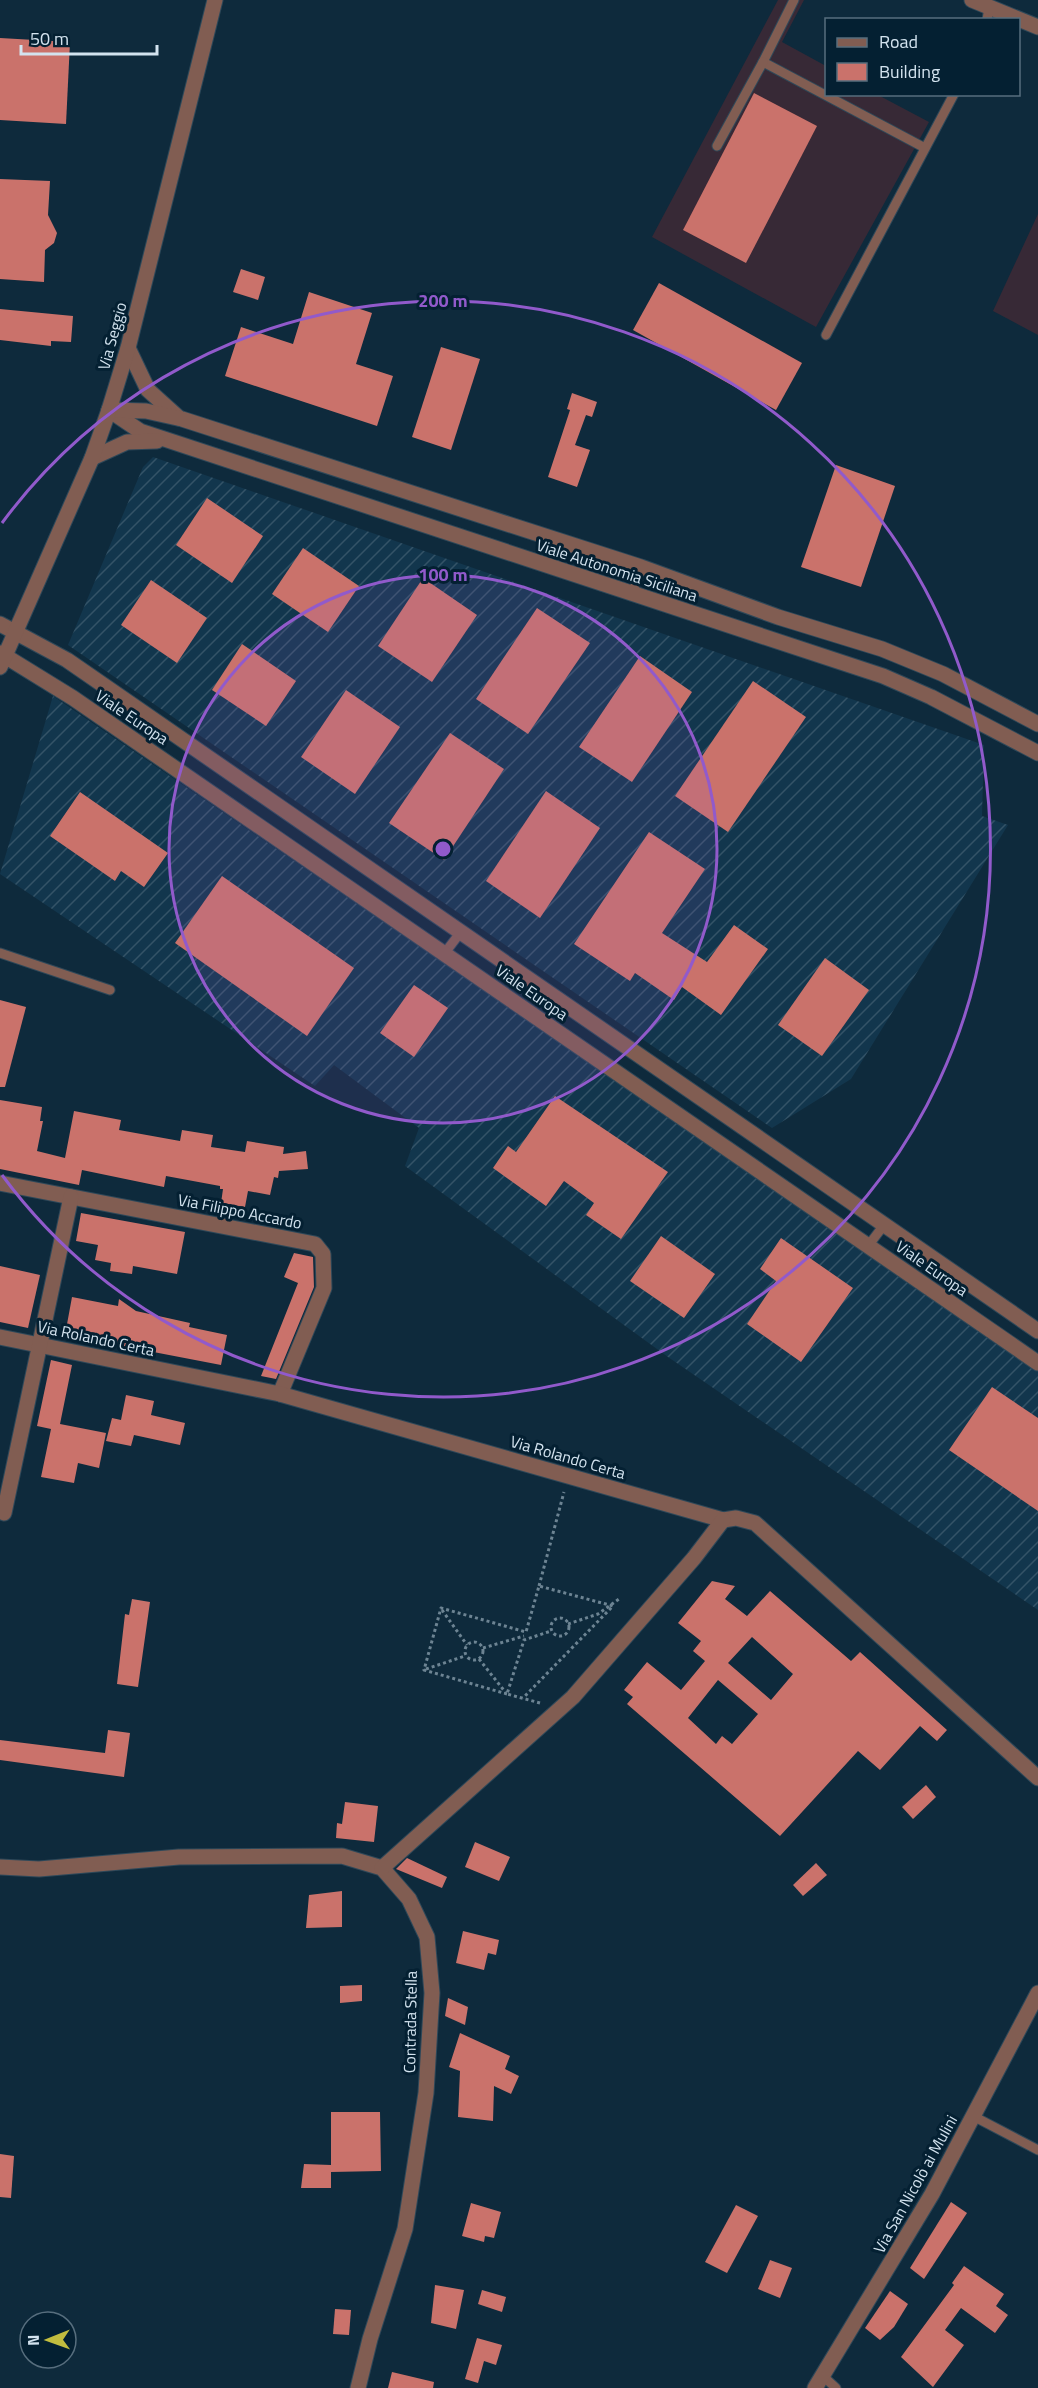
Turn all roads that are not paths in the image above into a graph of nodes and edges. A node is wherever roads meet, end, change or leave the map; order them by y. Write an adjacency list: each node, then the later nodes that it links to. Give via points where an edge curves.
1 (215, 0): 15 (street, Via Seggio)
2 (794, 0): 8 (lane)
3 (972, 0): 4 (street)
4 (988, 13): 5 (street)
5 (1006, 18)
6 (1020, 22): 7 (street)
7 (1038, 27)
8 (763, 62): 9 (lane); 12 (lane)
9 (825, 95)
10 (827, 96): 13 (lane)
11 (953, 96): 13 (lane)
12 (717, 146)
13 (926, 148): 14 (lane)
14 (826, 335)
15 (128, 348): 16 (street, Via Seggio); 17 (street, Viale Autonomia Siciliana, via 148,390)
16 (109, 410): 17 (street, Viale Autonomia Siciliana, via 146,411); 18 (street, Viale Autonomia Siciliana, via 140,431); 19 (street, Via Seggio)
17 (182, 419): 20 (street, Viale Autonomia Siciliana)
18 (176, 442): 19 (street, Viale Autonomia Siciliana, via 127,442); 21 (street, Viale Autonomia Siciliana)
19 (92, 458): 23 (street, Via Seggio)
20 (640, 567): 21 (lane); 25 (street, Viale Autonomia Siciliana, via 778,617 882,648 943,674)
21 (633, 595): 26 (street, Viale Autonomia Siciliana, via 883,676 931,696)
22 (0, 624): 23 (street, Viale Europa)
23 (15, 631): 24 (street, Via Seggio); 27 (street, Viale Europa, via 67,660)
24 (1, 658): 29 (street, Viale Europa, via 74,698)
25 (1038, 724)
26 (1038, 753)
27 (460, 933): 29 (lane); 33 (street, Viale Europa)
28 (0, 953): 30 (lane)
29 (444, 954): 34 (street, Viale Europa)
30 (110, 990)
31 (0, 1183): 32 (street, Via Filippo Accardo)
32 (72, 1197): 37 (street); 39 (street, Via Filippo Accardo, via 315,1244 322,1254 324,1288)
33 (884, 1225): 34 (lane); 35 (street, Viale Europa)
34 (868, 1246): 38 (street, Viale Europa)
35 (1038, 1331)
36 (0, 1337): 37 (street, Via Rolando Certa)
37 (40, 1345): 39 (street, Via Rolando Certa); 40 (street)
38 (1038, 1363)
39 (280, 1395): 41 (street, Via Rolando Certa)
40 (4, 1513)
41 (723, 1520): 42 (street, Via Rolando Certa, via 736,1518 754,1523); 44 (street, via 587,1682)
42 (1038, 1778)
43 (0, 1867): 44 (street, via 39,1869 179,1857 342,1856)
44 (382, 1868): 49 (street, Contrada Stella, via 410,1899 427,1937 432,1993 426,2093 405,2229)
45 (1038, 1993): 46 (street, Via San Nicolò ai Mulini)
46 (973, 2116): 47 (lane); 48 (street, Via San Nicolò ai Mulini, via 932,2194)
47 (1038, 2150)
48 (820, 2383): 50 (lane)
49 (358, 2388)
50 (837, 2388)

